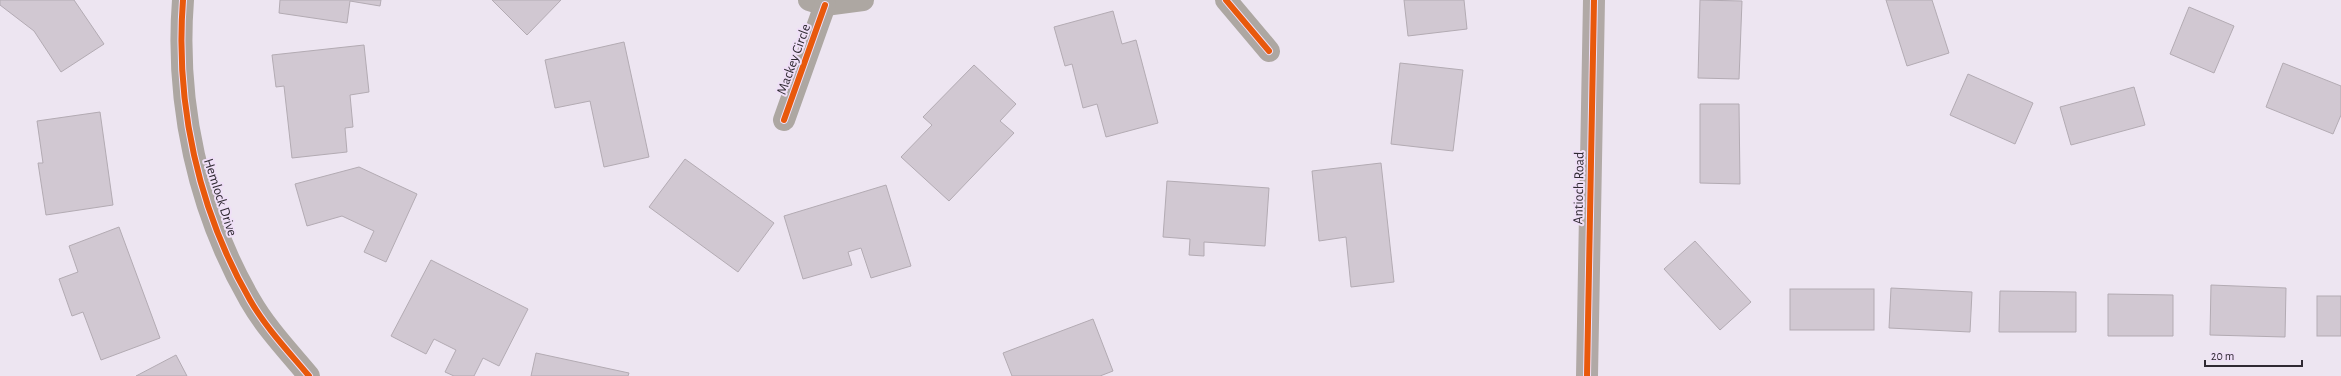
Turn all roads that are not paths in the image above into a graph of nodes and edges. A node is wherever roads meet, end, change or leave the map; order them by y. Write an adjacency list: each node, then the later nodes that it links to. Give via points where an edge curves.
1 (183, 0): 8 (street, Hemlock Drive, via 181,26 186,121 200,179 230,261 250,300 273,334)
2 (863, 0): 5 (street, Mackey Circle)
3 (1226, 0): 6 (street)
4 (1594, 0): 9 (main road, Antioch Road)
5 (817, 3): 7 (street, Mackey Circle)
6 (1269, 51)
7 (784, 120)
8 (309, 376)
9 (1587, 376)

